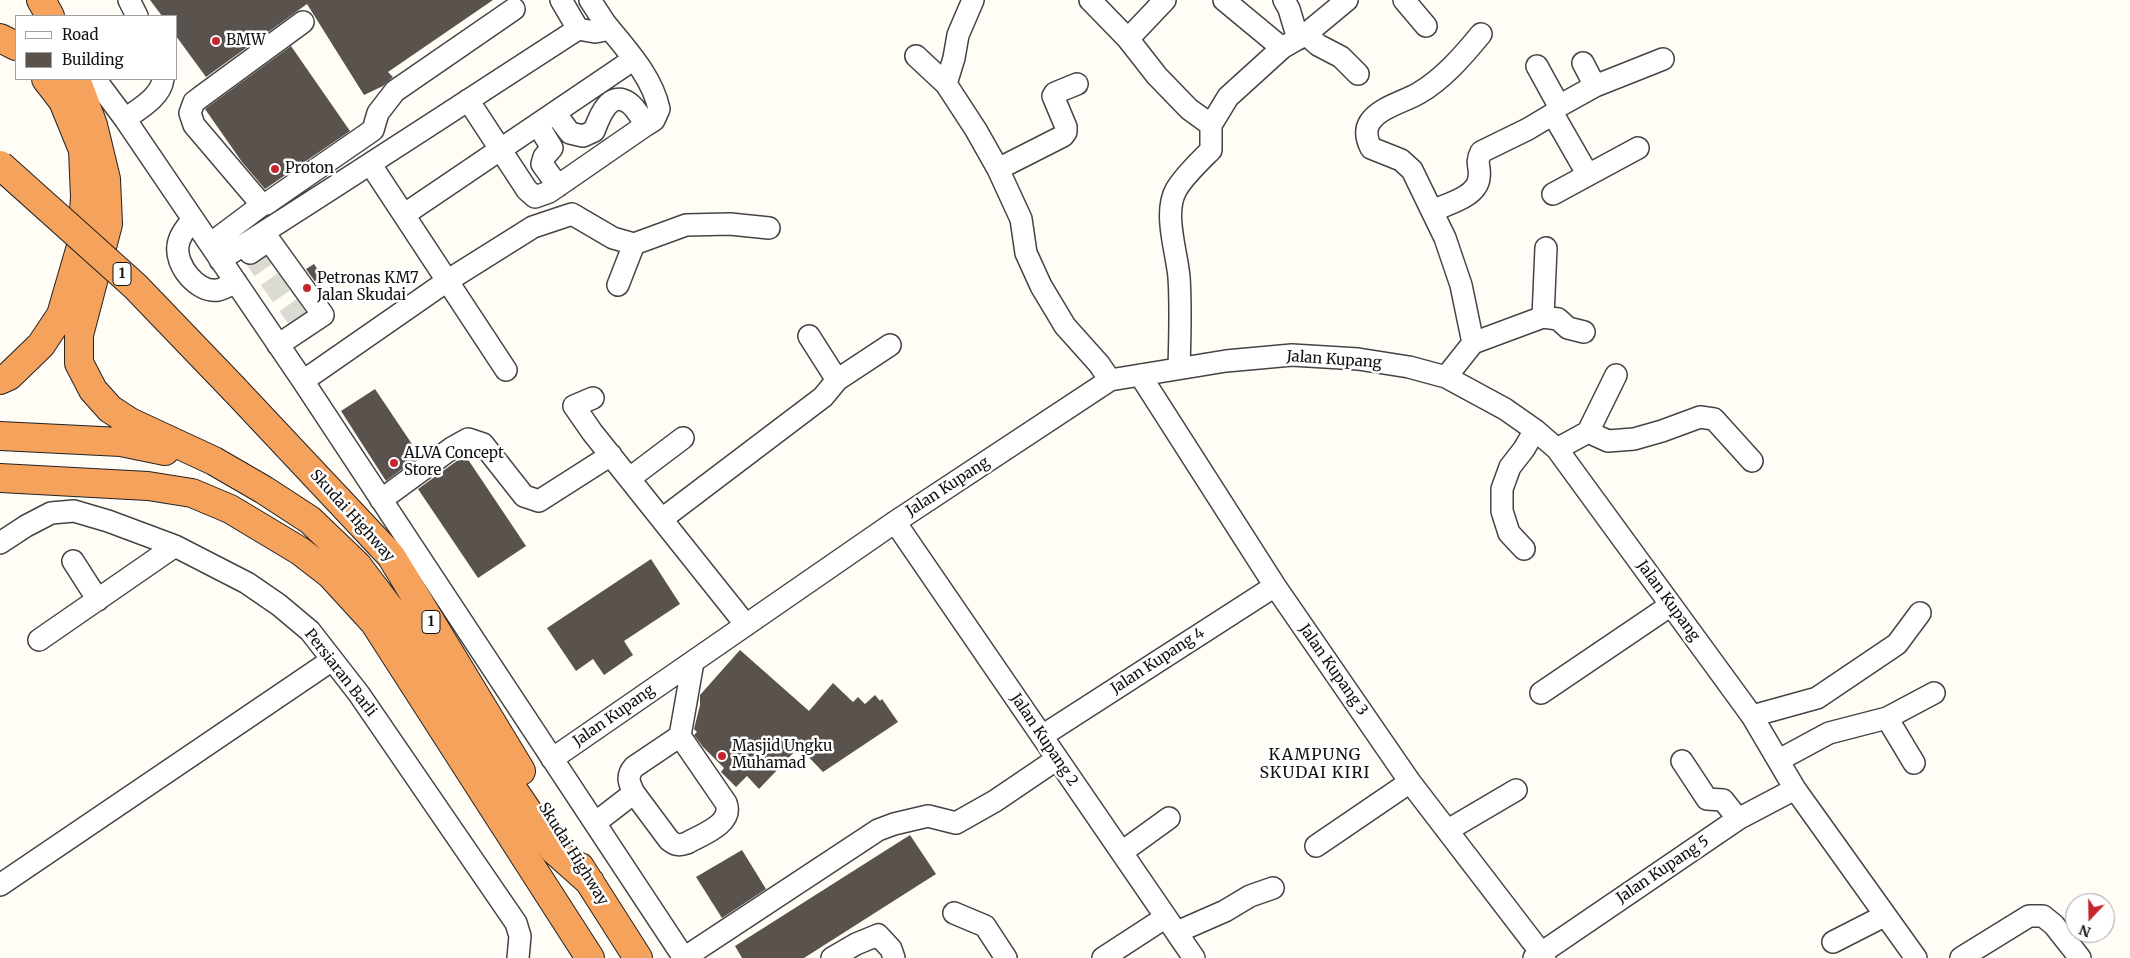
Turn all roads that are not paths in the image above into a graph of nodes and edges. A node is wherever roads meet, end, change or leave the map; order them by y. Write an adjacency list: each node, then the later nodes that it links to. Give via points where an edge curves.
1 (41, 0): 13 (highway)
2 (129, 0): 14 (street)
3 (561, 0): 18 (street)
4 (590, 0): 16 (street)
5 (973, 0): 34 (street, via 958,35)
6 (1090, 0): 21 (street)
7 (1165, 0): 21 (street)
8 (1224, 0): 22 (street)
9 (1284, 0): 22 (street, via 1290,9)
10 (1346, 0): 22 (street)
11 (1404, 0): 17 (street)
12 (514, 9): 52 (street, via 395,91 378,114 373,130)
13 (49, 15)
14 (136, 15)
15 (303, 22): 52 (street, via 194,102 190,113 194,125)
16 (605, 22): 18 (street, via 601,31); 25 (street)
17 (1426, 26)
18 (578, 29): 37 (street)
19 (1480, 34): 53 (street, via 1444,74 1419,93 1374,116 1366,131 1371,148 1401,160 1412,170)
20 (0, 38): 23 (highway)
21 (1128, 39): 42 (street, via 1157,76 1189,109)
22 (1295, 40): 29 (street, via 1318,45 1341,57); 42 (street, via 1228,97)
23 (15, 46)
24 (916, 56): 34 (street)
25 (634, 59): 39 (street); 43 (street, via 655,92 660,109)
26 (1663, 59): 36 (street)
27 (1583, 63): 36 (street)
28 (1537, 66): 38 (street)
29 (1358, 74)
30 (47, 80): 74 (highway, via 63,100 83,150 85,197 82,243 61,315 41,345 9,376)
31 (76, 80): 85 (highway, via 93,124 106,178 108,224 78,335 79,363 93,390 110,409 144,429)
32 (96, 80): 40 (street)
33 (163, 80): 40 (street, via 156,94)
34 (946, 84): 48 (street)
35 (1077, 84): 48 (street, via 1053,96 1066,127 1063,136)
36 (1595, 86): 38 (street)
37 (468, 100): 45 (street); 47 (street)
38 (1556, 110): 49 (street); 53 (street, via 1528,129 1481,152 1477,164 1480,177 1477,186 1471,193)
39 (555, 113): 41 (street); 43 (street, via 570,133 583,136 594,131 606,105 625,101 631,104)
40 (125, 119): 55 (street)
41 (538, 125): 45 (street); 50 (street, via 552,148 542,164)
42 (1211, 125): 69 (street, via 1211,150 1175,191 1171,214 1179,274)
43 (646, 126): 50 (street)
44 (1638, 148): 49 (street)
45 (501, 150): 50 (street, via 531,195 542,195); 54 (street)
46 (0, 165): 125 (highway, Skudai Highway / 1, bridge, via 135,286 391,556)
47 (371, 165): 54 (street); 57 (street)
48 (998, 169): 76 (street, via 1021,219 1026,253 1041,286 1065,326 1100,364)
49 (1588, 175): 51 (street)
50 (558, 186)
51 (1553, 194)
52 (262, 205): 60 (street)
53 (1432, 211): 66 (street, via 1461,286)
54 (405, 214): 61 (street)
55 (193, 219): 60 (street); 60 (street, via 180,236 178,254 182,266 195,282 206,289 218,290)
56 (769, 228): 58 (street, via 730,224 686,225)
57 (263, 238): 60 (street); 67 (street, via 269,240 322,315)
58 (634, 244): 61 (street, via 613,238 572,214 533,228); 62 (street)
59 (1546, 248): 63 (street)
60 (223, 264): 67 (street)
61 (447, 281): 70 (street); 77 (street)
62 (618, 285)
63 (1543, 317): 64 (street, via 1558,319 1568,328); 66 (street)
64 (1584, 332)
65 (809, 336): 75 (street)
66 (1473, 343): 73 (street)
67 (278, 345): 77 (street)
68 (890, 345): 75 (street)
69 (1179, 368): 71 (street, Jalan Kupang); 73 (street, Jalan Kupang, via 1292,355 1358,359)
70 (506, 370)
71 (1140, 374): 76 (street, Jalan Kupang); 96 (street, Jalan Kupang 3)
72 (1616, 375): 80 (street)
73 (1446, 377): 79 (street, Jalan Kupang, via 1505,409)
74 (0, 380)
75 (837, 380): 90 (street, via 823,396)
76 (1110, 380): 91 (street, Jalan Kupang)
77 (303, 381): 89 (street)
78 (593, 398): 84 (street, via 574,406)
79 (1535, 430): 83 (street, Jalan Kupang); 94 (street, via 1510,467 1502,489 1502,511 1509,533)
80 (1588, 432): 83 (street); 86 (street, via 1608,441 1634,439 1700,417 1714,419)
81 (0, 436): 85 (highway, via 121,442)
82 (683, 438): 88 (street)
83 (1557, 449): 98 (street, Jalan Kupang)
84 (612, 455): 88 (street); 89 (street, via 539,501 524,496 483,444 468,439)
85 (214, 461): 125 (highway, via 310,520 357,565 397,618 554,850)
86 (1752, 461)
87 (0, 478): 134 (highway, via 148,486 192,493 230,509 269,532 331,575 374,622)
88 (630, 478): 90 (street)
89 (381, 500): 110 (street)
90 (662, 519): 100 (street)
91 (895, 522): 100 (street, Jalan Kupang); 109 (street, Jalan Kupang 2)
92 (0, 543): 93 (street, Persiaran Barli, via 51,513 74,511)
93 (175, 546): 97 (street); 102 (street, Persiaran Barli, via 247,583 279,605 310,631)
94 (1524, 549)
95 (73, 561): 97 (street)
96 (1275, 586): 109 (street, Jalan Kupang 4); 115 (street, Jalan Kupang 3)
97 (98, 600): 101 (street)
98 (1671, 605): 104 (street); 106 (street, Jalan Kupang)
99 (1920, 612): 106 (street, via 1896,644 1817,698)
100 (746, 625): 103 (street, Jalan Kupang)
101 (39, 640)
102 (332, 660): 126 (street); 133 (street, Persiaran Barli, via 359,694 516,924 520,936)
103 (693, 662): 108 (street); 110 (street, Jalan Kupang)
104 (1541, 693)
105 (1934, 693): 107 (street)
106 (1752, 716): 112 (street, Jalan Kupang)
107 (1887, 718): 112 (street, via 1829,734); 114 (street)
108 (680, 736): 118 (street, via 630,772 628,778); 118 (street, via 726,803 727,817 687,843 674,844)
109 (1042, 736): 111 (street, Jalan Kupang 2)
110 (552, 759): 121 (street)
111 (1057, 759): 124 (street, Jalan Kupang 2); 136 (street, via 956,823 928,816 878,830)
112 (1779, 760): 116 (street, Jalan Kupang)
113 (1682, 761): 120 (street, via 1707,799 1723,800)
114 (1914, 763)
115 (1410, 782): 122 (street, Jalan Kupang 3); 123 (street)
116 (1795, 789): 120 (street, Jalan Kupang 5); 129 (street, Jalan Kupang)
117 (1516, 790): 122 (street)
118 (634, 793): 121 (street)
119 (1169, 818): 124 (street)
120 (1738, 819): 132 (street, Jalan Kupang 5)
121 (595, 823): 136 (street)
122 (1448, 830): 132 (street, Jalan Kupang 3)
123 (1316, 846)
124 (1122, 852): 130 (street, Jalan Kupang 2)
125 (590, 882): 135 (highway, Skudai Highway / 1)
126 (0, 885)
127 (1273, 888): 130 (street, via 1250,896 1225,911)
128 (954, 914): 139 (street, via 986,926)
129 (1884, 916): 131 (street); 142 (street, Jalan Kupang)
130 (1171, 925): 140 (street); 141 (street, Jalan Kupang 2)
131 (1833, 942)
132 (1540, 956)
133 (518, 958)
134 (590, 958)
135 (638, 958)
136 (684, 958)
137 (834, 958): 138 (street, via 878,935 891,949)
138 (894, 958)
139 (1006, 958)
140 (1103, 958)
141 (1194, 958)
142 (1916, 958)
143 (1961, 958): 144 (street, via 2029,916 2043,916 2054,925)
144 (2080, 958)

